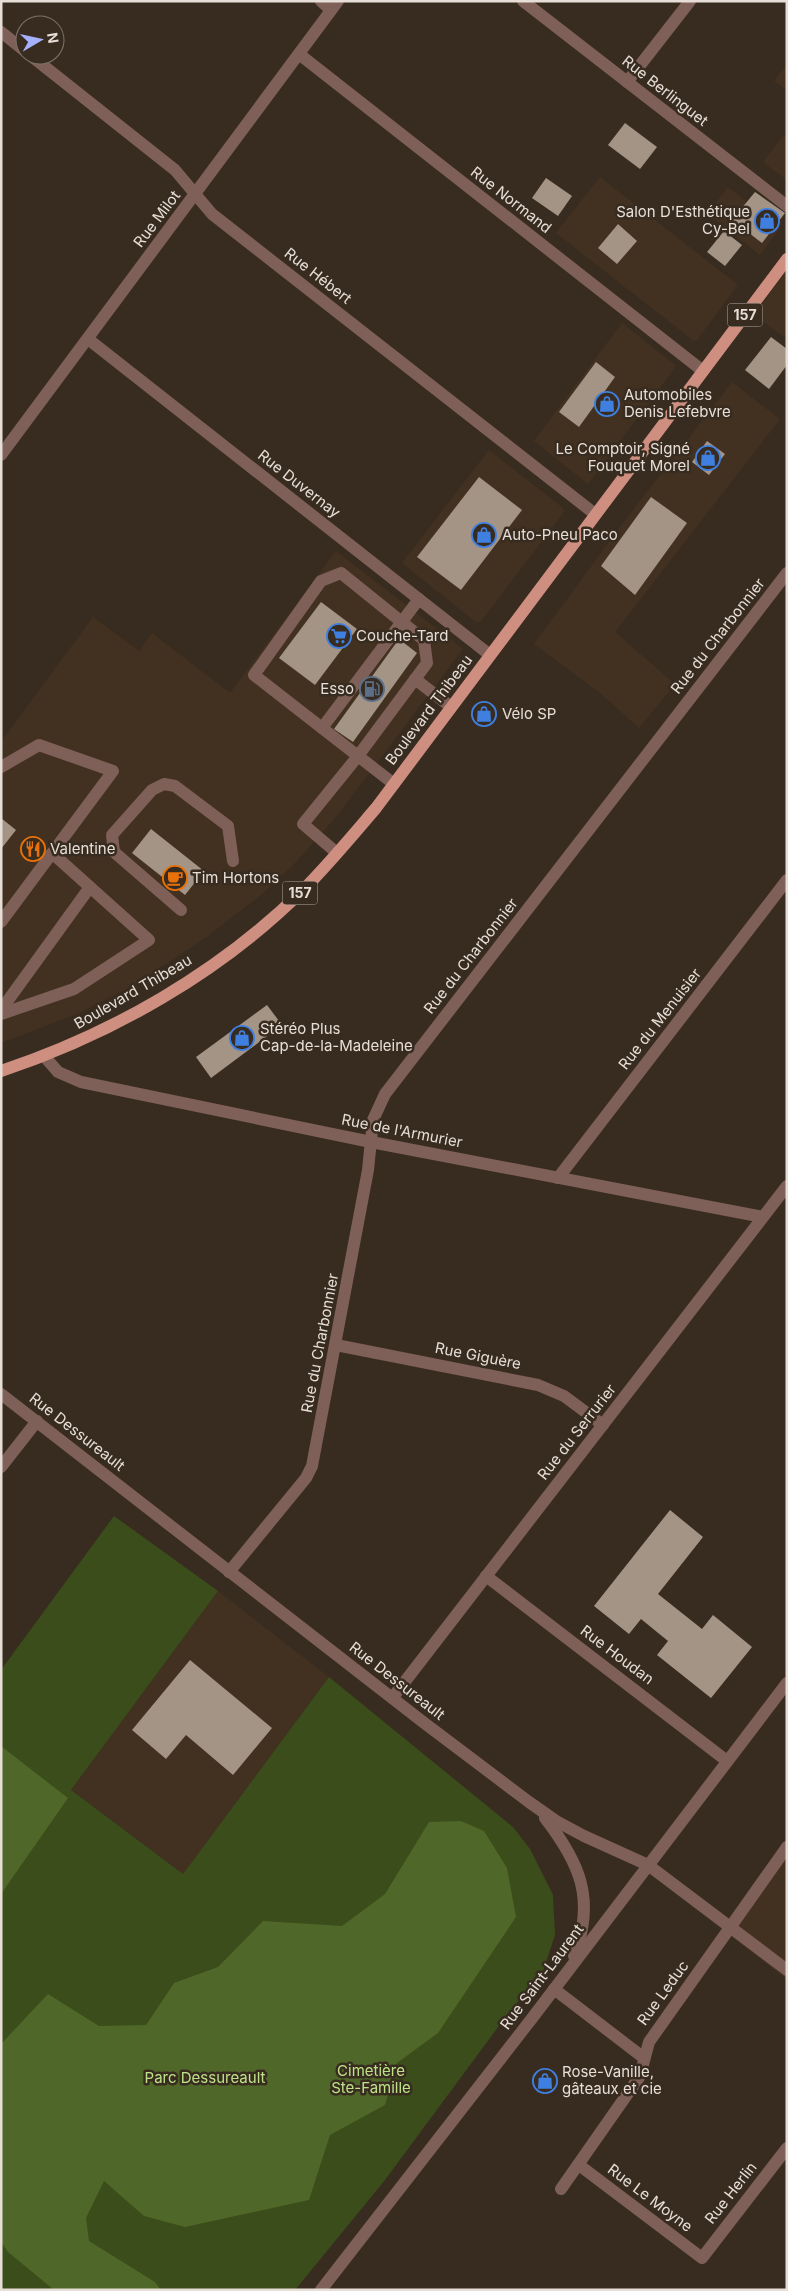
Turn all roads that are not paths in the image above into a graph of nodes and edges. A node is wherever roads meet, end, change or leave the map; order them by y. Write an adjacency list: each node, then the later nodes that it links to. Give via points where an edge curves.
1 (320, 1): 4 (street)
2 (523, 1): 9 (street, Rue Berlinguet)
3 (690, 1): 9 (street)
4 (335, 6): 7 (street, Rue Milot)
5 (1, 32): 6 (street)
6 (15, 43)
7 (299, 54): 10 (street, Rue Milot); 14 (street, Rue Normand)
8 (43, 65): 10 (street, Rue Hébert, via 175,170)
9 (627, 82): 11 (street, Rue Berlinguet)
10 (196, 194): 13 (street, Rue Milot); 16 (street, Rue Hébert, via 212,214)
11 (787, 206)
12 (787, 259): 14 (main road, Boulevard Thibeau / 157)
13 (88, 339): 15 (street, Rue Milot); 18 (street, Rue Duvernay)
14 (703, 371): 16 (main road, Boulevard Thibeau / 157)
15 (1, 455)
16 (595, 514): 20 (main road, Boulevard Thibeau / 157)
17 (787, 573): 37 (street, Rue du Charbonnier, via 384,1094 373,1120)
18 (419, 599): 19 (street); 20 (street, Rue Duvernay)
19 (401, 622): 21 (street, via 424,640 427,663); 23 (street); 23 (street, via 341,573 320,581 254,675)
20 (490, 655): 22 (main road, Boulevard Thibeau / 157)
21 (415, 679): 22 (street); 24 (street)
22 (451, 707): 26 (main road, Boulevard Thibeau / 157)
23 (322, 728): 24 (street)
24 (358, 756): 26 (street); 28 (street, via 304,824)
25 (1, 767): 27 (street, via 40,745 113,771)
26 (394, 784): 28 (main road, Boulevard Thibeau / 157)
27 (52, 853): 31 (street); 33 (street)
28 (337, 854): 35 (main road, Boulevard Thibeau / 157, via 266,923 209,967 123,1020)
29 (232, 862): 32 (street, via 228,826 175,786 164,784 152,790 112,835 114,852)
30 (787, 880): 38 (street, Rue du Menuisier)
31 (90, 887): 34 (street); 34 (street, via 149,940 74,989)
32 (181, 910)
33 (1, 922)
34 (1, 1012)
35 (45, 1057): 36 (main road, Boulevard Thibeau / 157); 37 (street, Rue de l'Armurier, via 58,1072 81,1082)
36 (1, 1071)
37 (371, 1142): 38 (street, Rue de l'Armurier); 41 (street, Rue du Charbonnier)
38 (558, 1178): 40 (street, Rue de l'Armurier)
39 (787, 1186): 40 (street, Rue du Serrurier)
40 (763, 1217): 44 (street, Rue du Serrurier)
41 (336, 1345): 44 (street, Rue Giguère, via 538,1385 557,1391); 46 (street, Rue du Charbonnier, via 316,1452 309,1472)
42 (1, 1394): 43 (street, Rue Dessureault)
43 (37, 1421): 45 (street); 46 (street, Rue Dessureault)
44 (603, 1425): 47 (street, Rue du Serrurier)
45 (1, 1467)
46 (230, 1572): 49 (street, Rue Dessureault)
47 (486, 1576): 49 (street, Rue du Serrurier); 50 (street, Rue Houdan)
48 (787, 1683): 50 (street, Rue Saint-Laurent)
49 (393, 1698): 51 (street, Rue Dessureault)
50 (727, 1761): 53 (street, Rue Saint-Laurent)
51 (539, 1810): 53 (street, Rue Dessureault, via 584,1836); 56 (street, via 571,1856 582,1883 582,1926)
52 (787, 1847): 54 (street, Rue Leduc)
53 (648, 1865): 54 (street, Rue Dessureault); 56 (street, Rue Saint-Laurent)
54 (731, 1927): 55 (street, Rue Dessureault); 58 (street, Rue Leduc, via 649,2042)
55 (787, 1970)
56 (567, 1972): 57 (street, Rue Saint-Laurent)
57 (554, 1989): 58 (street); 63 (street, Rue Saint-Laurent)
58 (644, 2058): 60 (street, Rue Leduc, via 640,2076)
59 (787, 2148): 62 (street, Rue Herlin)
60 (579, 2164): 61 (street, Rue Leduc); 62 (street, Rue Le Moyne)
61 (561, 2189)
62 (702, 2258)
63 (321, 2290)

